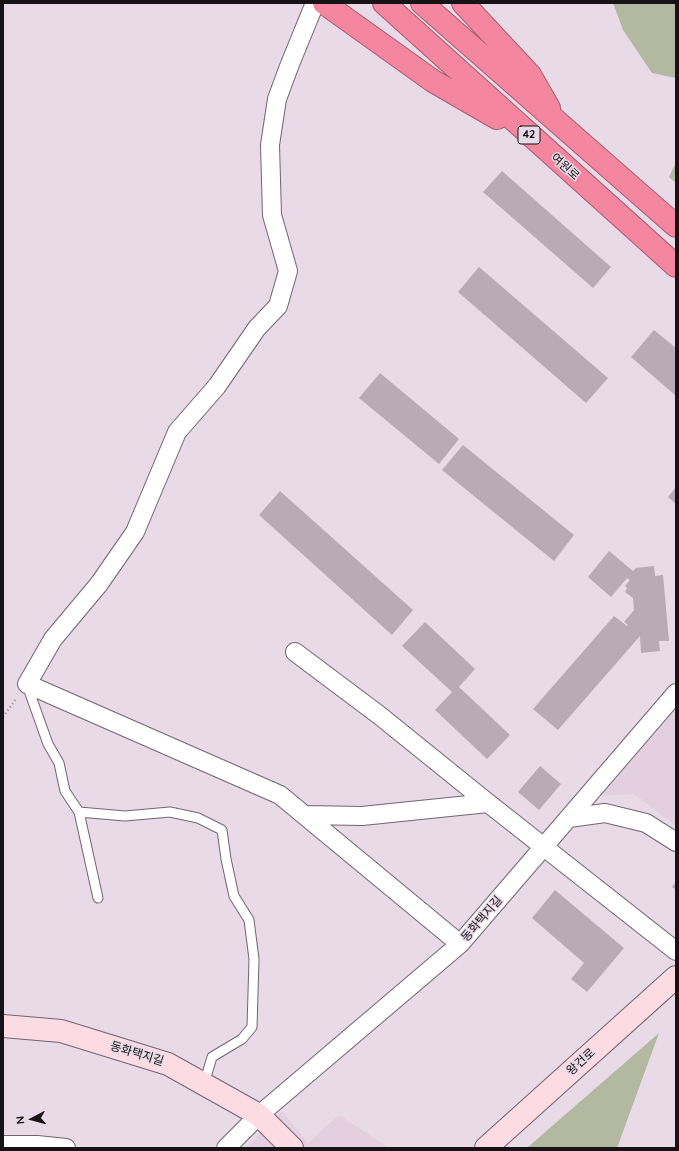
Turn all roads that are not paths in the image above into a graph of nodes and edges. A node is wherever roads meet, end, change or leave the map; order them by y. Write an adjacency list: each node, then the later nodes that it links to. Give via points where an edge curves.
1 (315, 3): 11 (street, via 277,99 270,145 272,215 288,271 278,306 256,328 217,386 177,432 135,532 99,584 53,639)
2 (324, 3): 7 (highway, via 433,81)
3 (384, 3): 7 (highway, 여원로 / 42)
4 (422, 3): 6 (highway, 42)
5 (463, 3): 6 (highway, via 530,75)
6 (558, 122): 8 (highway, 42)
7 (536, 141): 9 (highway, 여원로 / 42)
8 (676, 226)
9 (676, 266)
10 (295, 652): 13 (street, via 379,715)
11 (27, 684): 14 (lane, via 48,744 59,763 65,791); 15 (street, via 280,796)
12 (676, 693): 16 (street, 동화택지길)
13 (488, 803): 15 (street, via 362,816); 18 (street)
14 (79, 812): 19 (lane); 24 (lane, via 125,816 170,812 198,818 222,830 234,896 249,920 254,959 252,1027 242,1039 212,1057)
15 (304, 815): 20 (street)
16 (569, 818): 17 (street, via 605,813 646,823); 18 (street, 동화택지길)
17 (676, 842)
18 (544, 847): 20 (street, 동화택지길); 21 (street)
19 (98, 898)
20 (460, 944): 25 (street, 동화택지길)
21 (676, 951)
22 (676, 977): 30 (street, 왕건로)
23 (3, 1026): 24 (street, 동화택지길, via 61,1031 168,1064)
24 (204, 1084): 25 (street, 동화택지길)
25 (260, 1115): 28 (street, 동화택지길); 29 (street, 동화택지길)
26 (3, 1145): 27 (street)
27 (66, 1148)
28 (226, 1148)
29 (292, 1148)
30 (486, 1148)

